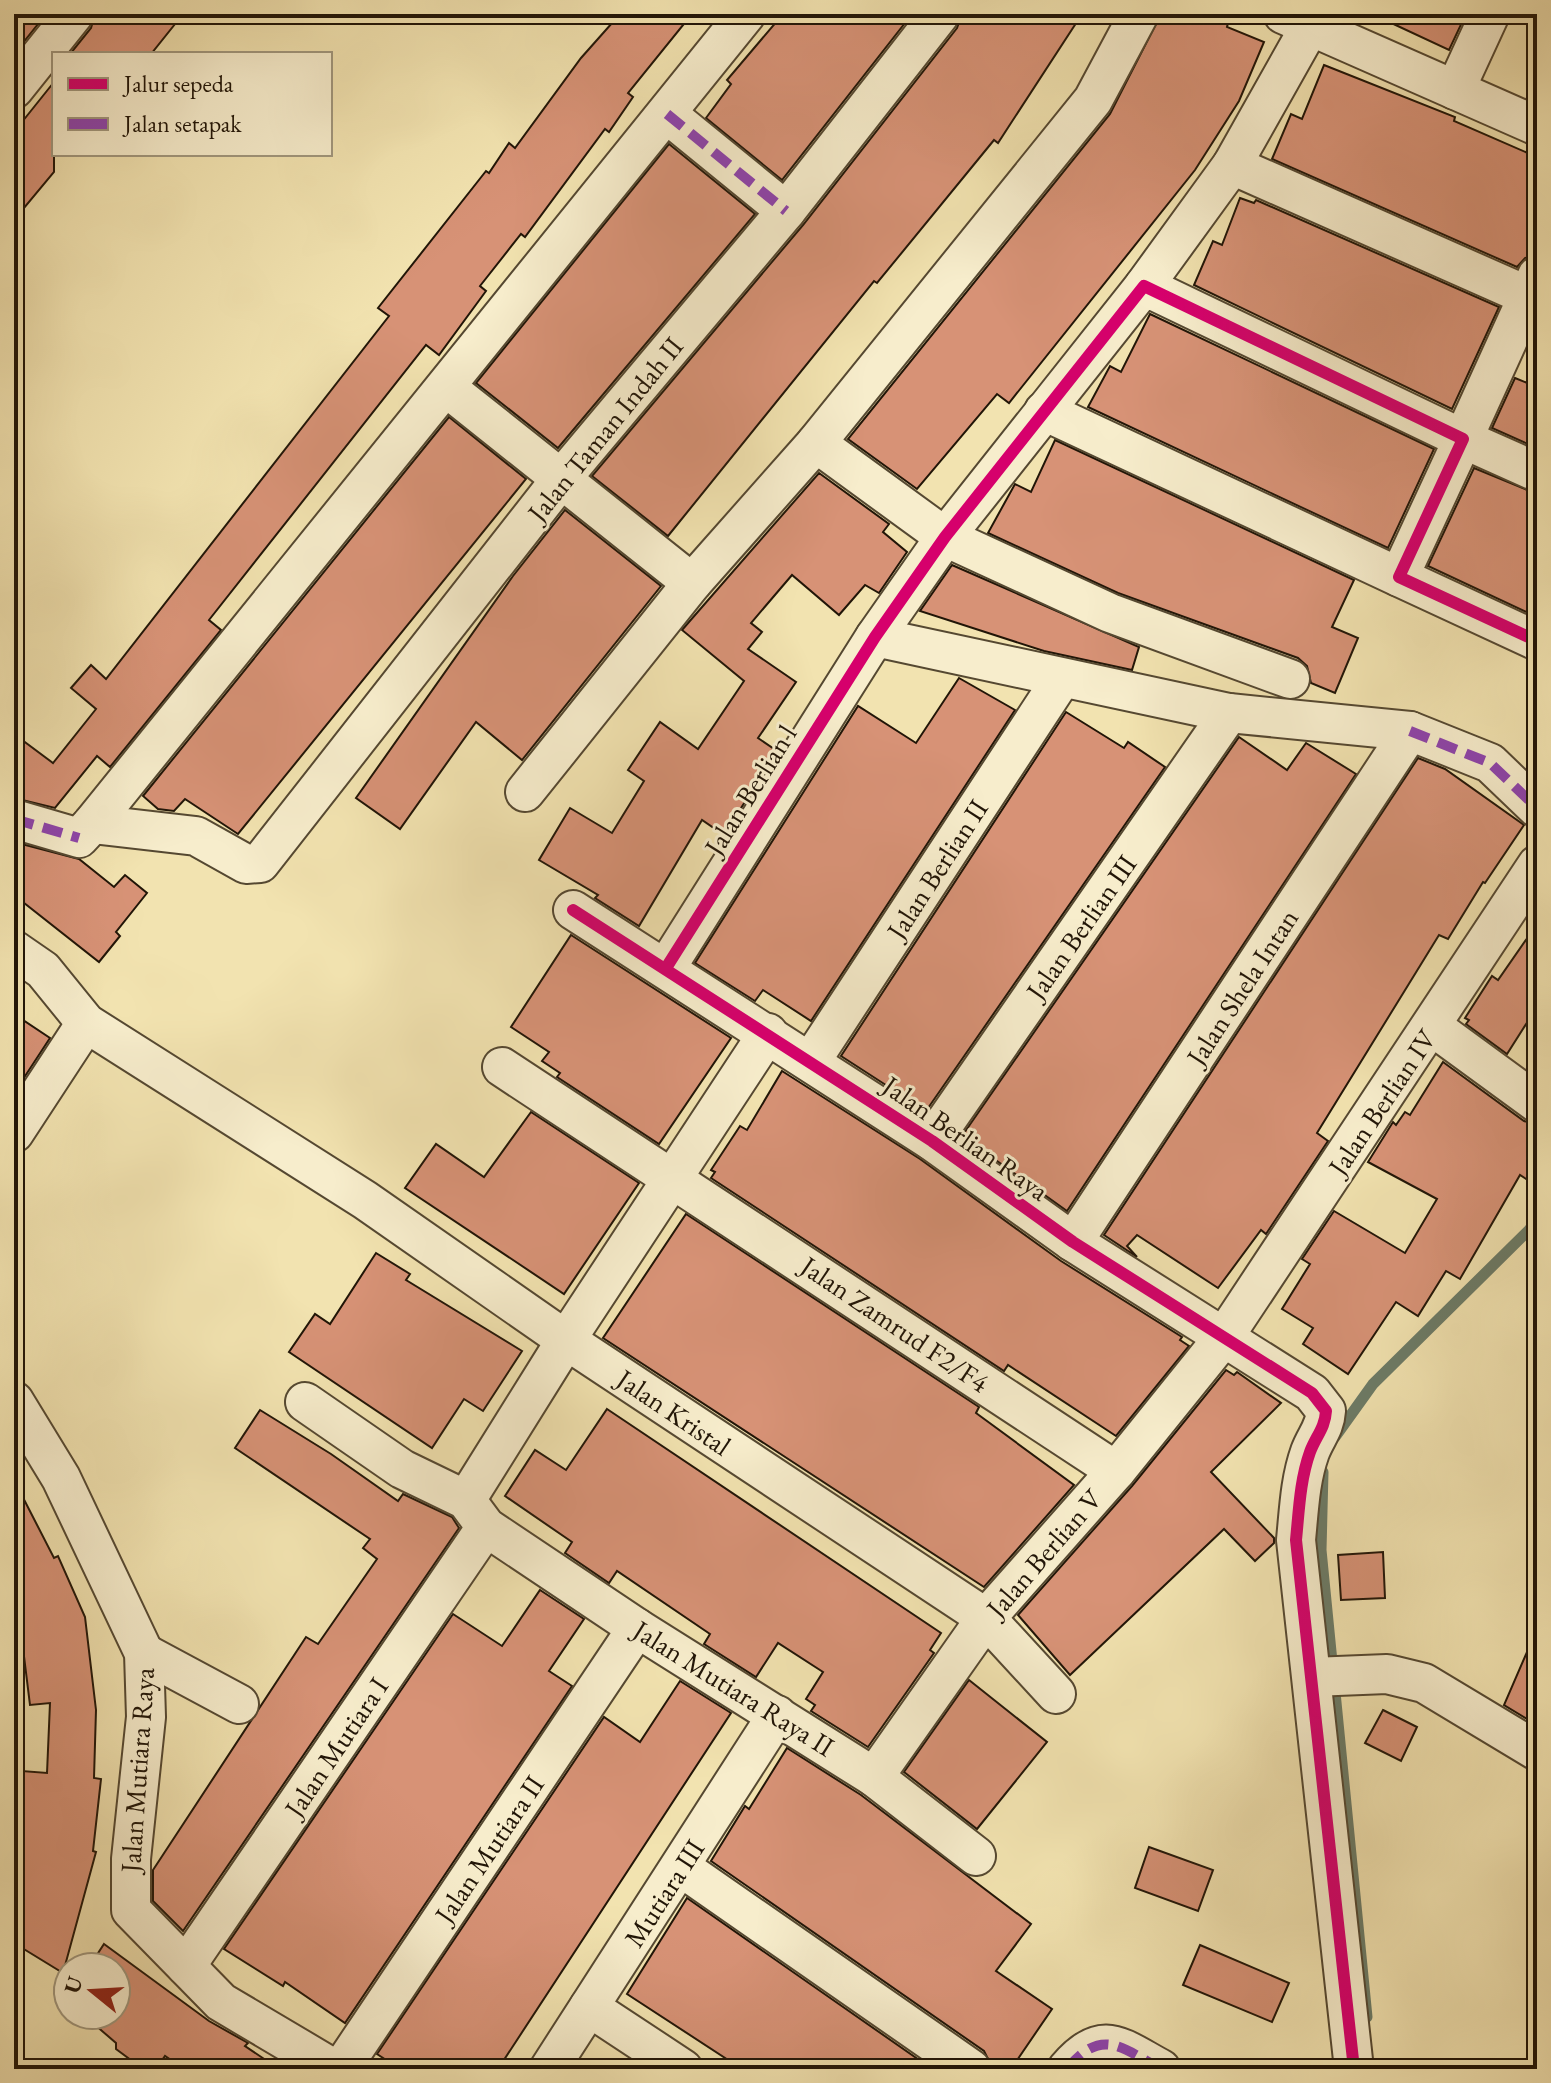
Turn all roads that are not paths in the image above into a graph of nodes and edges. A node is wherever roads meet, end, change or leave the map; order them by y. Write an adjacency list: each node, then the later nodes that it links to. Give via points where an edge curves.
1 (74, 14): 7 (street)
2 (746, 14): 9 (street)
3 (940, 14): 12 (street, Jalan Taman Indah II)
4 (1139, 14): 18 (street, via 1093,100)
5 (1490, 14): 8 (street)
6 (1304, 18): 8 (street); 11 (street, Jalan Berlian l)
7 (14, 89)
8 (1455, 90): 10 (street)
9 (667, 114): 12 (street); 15 (street)
10 (1537, 126)
11 (1232, 165): 13 (street, Jalan Berlian l); 14 (street)
12 (786, 211): 20 (street, Jalan Taman Indah II)
13 (1144, 286): 16 (street, Jalan Berlian l); 17 (street)
14 (1534, 291): 17 (street)
15 (447, 388): 20 (street); 33 (street)
16 (1044, 411): 21 (street, Jalan Berlian l); 22 (street)
17 (1463, 439): 19 (street); 22 (street)
18 (816, 443): 21 (street); 23 (street)
19 (1537, 472)
20 (561, 479): 23 (street); 33 (street, Jalan Taman Indah II, via 260,863 246,864 196,836)
21 (945, 537): 24 (street, Jalan Berlian l); 27 (street, via 1110,613)
22 (1399, 577): 25 (street)
23 (692, 583): 30 (street)
24 (875, 637): 26 (street); 37 (street, Jalan Berlian l)
25 (1537, 641)
26 (1062, 678): 28 (street); 41 (street, Jalan Berlian II)
27 (1290, 679)
28 (1229, 713): 29 (street); 45 (street, Jalan Berlian III)
29 (1410, 731): 31 (street, via 1490,763); 47 (street, Jalan Shela Intan)
30 (525, 792)
31 (1537, 808)
32 (14, 819): 33 (street, via 79,838)
33 (92, 824)
34 (1537, 865): 39 (street, Jalan Berlian IV)
35 (573, 910): 37 (street, Jalan Berlian Raya)
36 (14, 950): 38 (street, Jalan Kristal, via 43,970)
37 (666, 968): 40 (street, Jalan Berlian Raya)
38 (86, 1023): 44 (street); 49 (street, Jalan Kristal, via 365,1200)
39 (1433, 1027): 43 (street); 48 (street, Jalan Berlian IV)
40 (768, 1033): 41 (street, Jalan Berlian Raya); 46 (street, Jalan Mutiara I)
41 (811, 1061): 45 (street, Jalan Berlian Raya)
42 (502, 1067): 46 (street, Jalan Zamrud F2/F4)
43 (1537, 1103)
44 (14, 1133)
45 (932, 1141): 47 (street, Jalan Berlian Raya)
46 (674, 1177): 49 (street, Jalan Mutiara I); 52 (street, Jalan Zamrud F2/F4)
47 (1073, 1242): 48 (street, Jalan Berlian Raya)
48 (1224, 1337): 52 (street, Jalan Berlian V); 57 (street, Jalan Berlian Raya, via 1312,1393 1326,1411 1325,1427 1311,1450 1301,1485 1296,1540)
49 (566, 1340): 53 (street, Jalan Mutiara I); 54 (street, Jalan Kristal)
50 (14, 1401): 56 (street, Jalan Mutiara Raya, via 61,1478)
51 (305, 1402): 53 (street)
52 (1116, 1471): 54 (street, Jalan Berlian V)
53 (476, 1514): 55 (street, Jalan Mutiara Raya II); 65 (street, Jalan Mutiara I)
54 (986, 1618): 58 (street, Jalan Kristal); 62 (street, Jalan Berlian V)
55 (637, 1628): 60 (street, Jalan Mutiara Raya II); 68 (street, Jalan Mutiara II)
56 (144, 1653): 59 (street); 65 (street, Jalan Mutiara Raya, via 146,1717 128,1903)
57 (1325, 1676): 61 (street, via 1387,1674 1424,1683); 74 (street)
58 (1056, 1694)
59 (239, 1704)
60 (777, 1715): 62 (street, Jalan Mutiara Raya II); 64 (street, Mutiara III)
61 (1537, 1751)
62 (874, 1777): 63 (street, Jalan Mutiara Raya II)
63 (976, 1856)
64 (682, 1868): 66 (street, Mutiara III); 71 (street)
65 (186, 1966): 67 (street, Jalan Mutiara Raya, via 221,2002)
66 (589, 2007): 69 (street, Mutiara III); 70 (street)
67 (334, 2069)
68 (341, 2069)
69 (549, 2069)
70 (683, 2069)
71 (971, 2069)
72 (1067, 2069): 73 (street, via 1082,2050 1104,2043)
73 (1161, 2069)
74 (1354, 2069)

